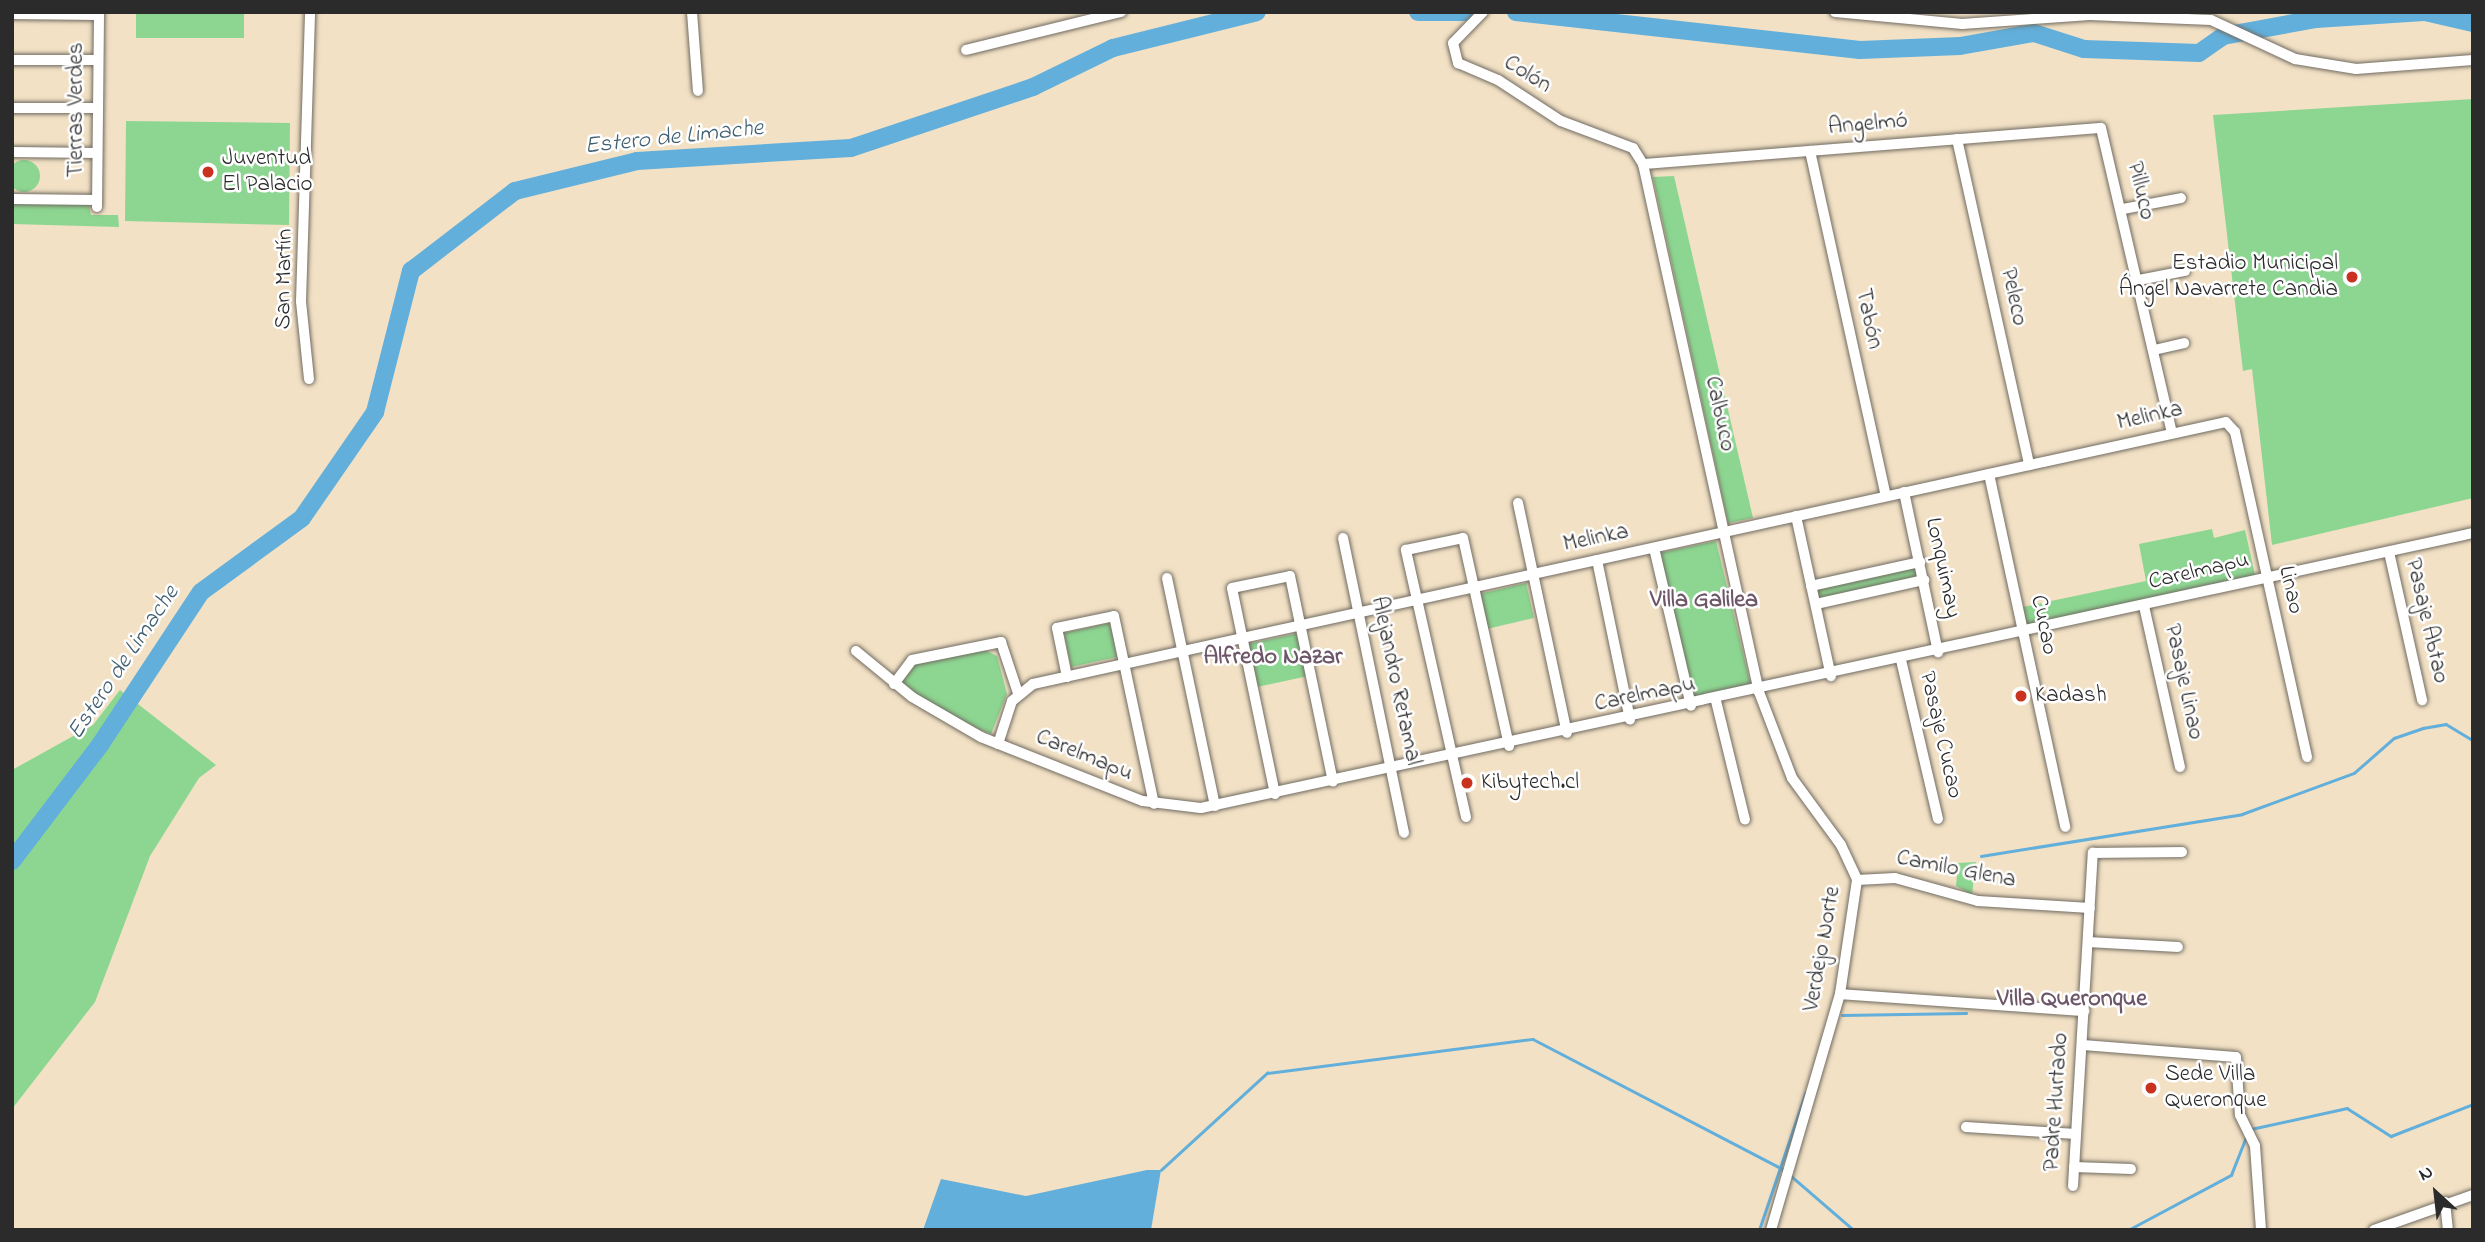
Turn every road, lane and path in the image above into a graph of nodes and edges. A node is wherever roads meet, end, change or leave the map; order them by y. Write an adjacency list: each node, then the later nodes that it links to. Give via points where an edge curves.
1 (310, 12): 29 (street, San Martín, via 301,301)
2 (692, 12): 12 (street)
3 (1121, 12): 8 (street)
4 (1483, 12): 17 (street, Colón, via 1454,40 1458,63 1498,79 1561,121)
5 (1835, 12): 11 (street, via 1962,24 2090,15 2211,20 2295,59 2356,69)
6 (12, 13): 7 (street)
7 (99, 14): 10 (street, Tierras Verdes)
8 (966, 50)
9 (12, 60): 10 (street)
10 (98, 60): 14 (street, Tierras Verdes)
11 (2473, 60)
12 (698, 91)
13 (12, 108): 14 (street)
14 (97, 108): 20 (street, Tierras Verdes)
15 (2097, 128): 16 (street, Angelmó); 24 (street, Pilluco, via 2104,131)
16 (1957, 139): 18 (street, Angelmó); 32 (street, Peleco)
17 (1633, 148): 21 (street, Calbuco)
18 (1810, 151): 21 (street, Angelmó); 35 (street, Tabón)
19 (12, 152): 20 (street)
20 (97, 153): 23 (street, Tierras Verdes, via 97,204)
21 (1643, 164): 38 (street, Calbuco)
22 (2181, 198): 24 (street)
23 (12, 199)
24 (2123, 209): 26 (street, Pilluco)
25 (2185, 271): 26 (street)
26 (2139, 280): 28 (street, Pilluco)
27 (2183, 343): 28 (street)
28 (2154, 350): 31 (street, Pilluco)
29 (309, 379)
30 (2235, 432): 31 (street, Melinka, via 2221,422); 47 (street, Linao)
31 (2172, 433): 32 (street, Melinka)
32 (2029, 465): 33 (street, Melinka)
33 (1989, 474): 34 (street, Melinka); 56 (street, Cucao)
34 (1904, 492): 35 (street, Melinka); 44 (street, Lonquimay)
35 (1886, 496): 37 (street, Melinka)
36 (1518, 503): 45 (street)
37 (1796, 516): 38 (street, Melinka); 49 (street)
38 (1723, 533): 41 (street, Melinka); 66 (street, Calbuco)
39 (2473, 533): 42 (street, Carelmapu)
40 (1343, 538): 54 (street, Alejandro Retamal)
41 (1654, 548): 43 (street, Melinka); 70 (street)
42 (2389, 551): 47 (street, Carelmapu); 68 (street, Pasaje Abtao)
43 (1597, 561): 45 (street, Melinka); 71 (street)
44 (1920, 562): 48 (street, Lonquimay); 49 (street)
45 (1533, 575): 50 (street, Melinka); 72 (street)
46 (1167, 578): 59 (street)
47 (2266, 579): 53 (street, Carelmapu); 76 (street, Linao)
48 (1924, 580): 52 (street); 60 (street, Lonquimay)
49 (1811, 586): 52 (street)
50 (1474, 587): 51 (street, Melinka); 51 (street, via 1463,538 1406,550); 74 (street)
51 (1417, 600): 54 (street, Melinka); 75 (street)
52 (1816, 604): 63 (street)
53 (2144, 606): 56 (street, Carelmapu); 77 (street, Pasaje Linao)
54 (1359, 613): 55 (street, Melinka); 78 (street, Alejandro Retamal)
55 (1300, 625): 57 (street, Melinka); 57 (street, via 1290,576 1232,588); 79 (street)
56 (2023, 633): 60 (street, Carelmapu); 86 (street, Cucao)
57 (1242, 638): 59 (street, Melinka); 80 (street)
58 (856, 651): 65 (street, Carelmapu)
59 (1183, 651): 62 (street, Melinka); 82 (street)
60 (1938, 652): 61 (street, Carelmapu)
61 (1901, 660): 63 (street, Carelmapu); 84 (street, Pasaje Cucao)
62 (1124, 664): 64 (street, Melinka); 64 (street, via 1114,616 1057,628); 81 (street)
63 (1831, 676): 66 (street, Carelmapu)
64 (1067, 677): 67 (street, Melinka)
65 (894, 684): 67 (street, via 912,660 1002,642); 73 (street, Carelmapu)
66 (1759, 692): 69 (street, Carelmapu); 89 (street, Verdejo Norte, via 1792,778 1841,845)
67 (1018, 693): 73 (street)
68 (2422, 700)
69 (1716, 701): 70 (street, Carelmapu); 85 (street)
70 (1691, 706): 71 (street, Carelmapu)
71 (1630, 720): 72 (street, Carelmapu)
72 (1567, 733): 74 (street, Carelmapu)
73 (998, 744): 81 (street, Carelmapu)
74 (1509, 746): 75 (street, Carelmapu)
75 (1452, 757): 78 (street, Carelmapu); 83 (street)
76 (2307, 757)
77 (2180, 766)
78 (1392, 770): 79 (street, Carelmapu); 87 (street, Alejandro Retamal)
79 (1333, 782): 80 (street, Carelmapu)
80 (1275, 794): 82 (street, Carelmapu)
81 (1154, 804): 82 (street, Carelmapu)
82 (1215, 806)
83 (1466, 817)
84 (1938, 819)
85 (1745, 820)
86 (2065, 827)
87 (1404, 833)
88 (2182, 852): 90 (street, Padre Hurtado, via 2093,853)
89 (1857, 880): 90 (street, Camilo Glena, via 1897,878 1978,901); 93 (street, Verdejo Norte)
90 (2090, 908): 91 (street, Padre Hurtado)
91 (2088, 942): 92 (street); 94 (street, Padre Hurtado)
92 (2178, 947)
93 (1840, 994): 94 (street); 103 (street, Verdejo Norte)
94 (2084, 1011): 95 (street, Padre Hurtado)
95 (2082, 1045): 97 (street, Padre Hurtado); 104 (street, via 2236,1057)
96 (1966, 1127): 97 (street)
97 (2076, 1134): 98 (street, Padre Hurtado)
98 (2074, 1167): 99 (street); 100 (street, Padre Hurtado)
99 (2131, 1169)
100 (2073, 1186)
101 (2473, 1195): 102 (street)
102 (2445, 1202): 105 (street); 106 (street)
103 (1772, 1230)
104 (2261, 1230)
105 (2374, 1230)
106 (2448, 1230)

